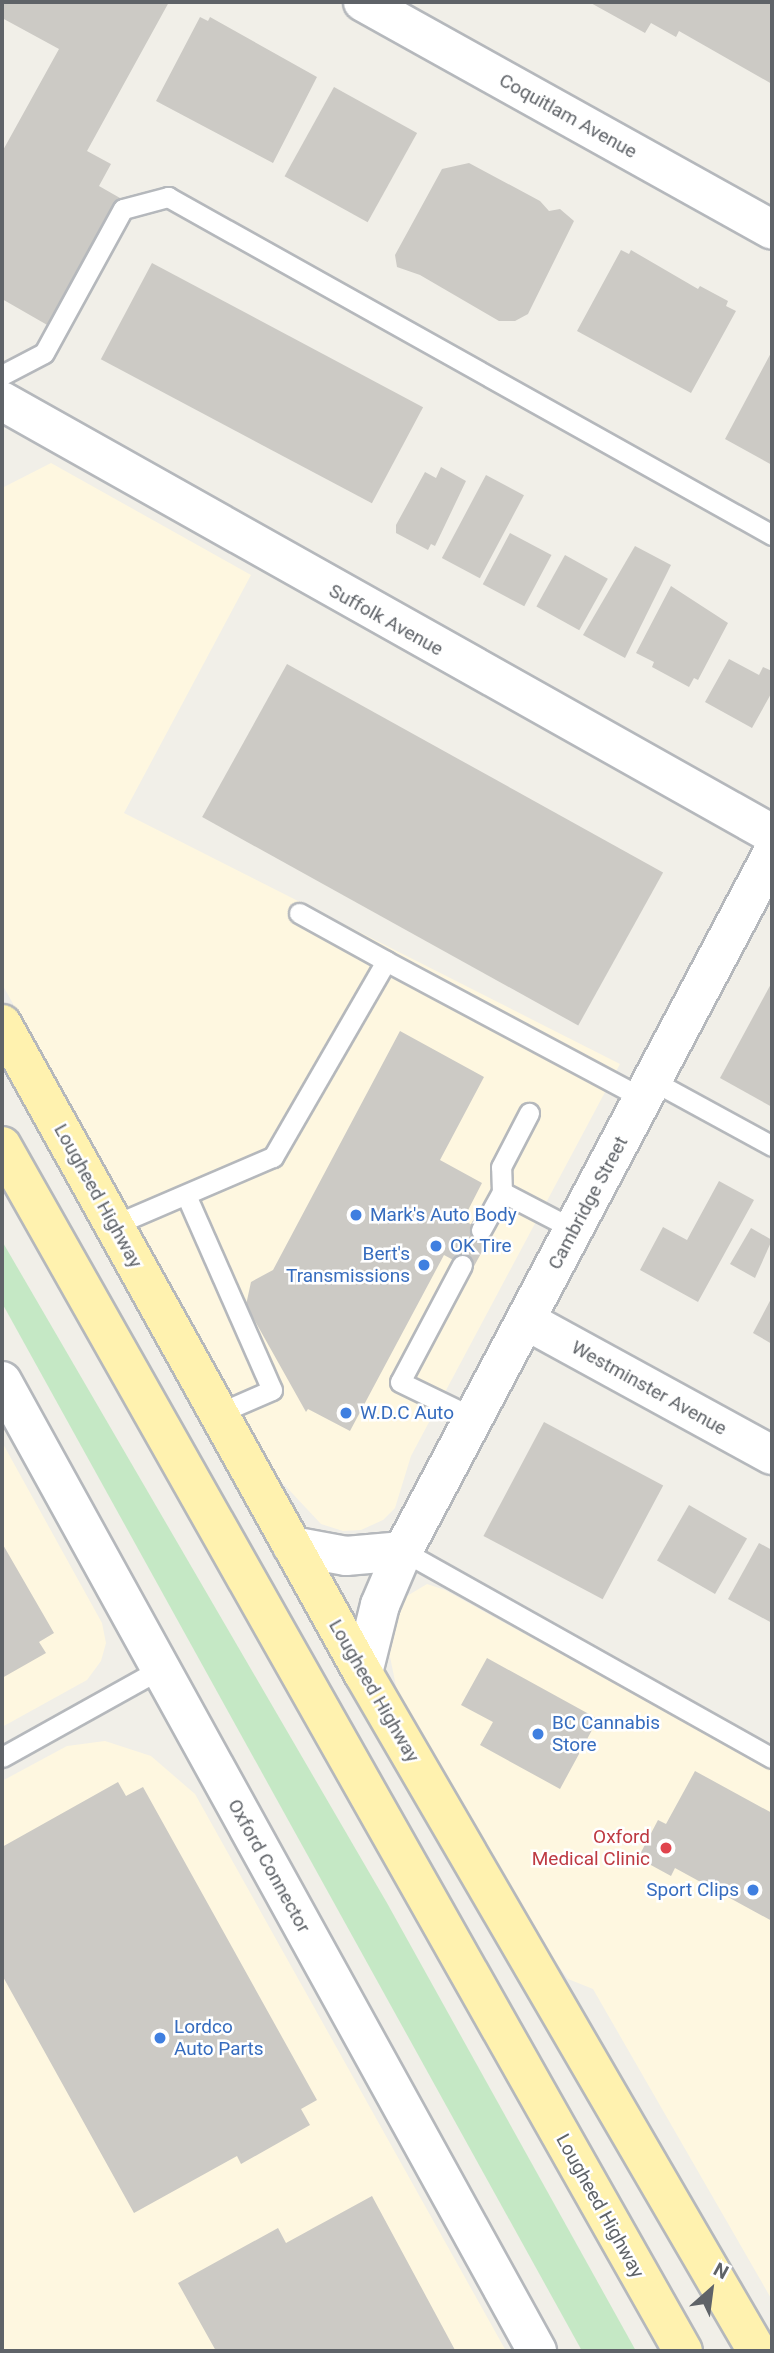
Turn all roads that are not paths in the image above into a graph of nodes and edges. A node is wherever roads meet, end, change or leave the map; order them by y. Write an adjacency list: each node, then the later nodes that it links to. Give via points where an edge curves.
1 (363, 2): 2 (street, Coquitlam Avenue)
2 (772, 230)
3 (2, 375): 5 (lane, via 44,353 123,209 169,197)
4 (2, 401): 6 (street, Suffolk Avenue)
5 (772, 535)
6 (772, 834)
7 (772, 854): 11 (street, Cambridge Street)
8 (299, 913): 9 (lane)
9 (386, 961): 11 (lane); 16 (lane, via 273,1157)
10 (2, 1024): 17 (main road, Lougheed Highway)
11 (648, 1090): 14 (lane); 18 (street, Cambridge Street)
12 (529, 1113): 15 (lane, via 501,1167)
13 (2, 1146): 33 (main road, Lougheed Highway)
14 (772, 1146)
15 (502, 1192): 18 (lane); 19 (lane)
16 (186, 1195): 17 (lane); 23 (lane, via 272,1390)
17 (114, 1225): 23 (main road, Lougheed Highway)
18 (573, 1229): 21 (street, Cambridge Street)
19 (481, 1230)
20 (462, 1265): 24 (lane, via 400,1382)
21 (527, 1321): 24 (street, Cambridge Street); 25 (street, Westminster Avenue)
22 (2, 1381): 28 (street, Oxford Connector)
23 (219, 1413): 26 (main road, Lougheed Highway)
24 (474, 1418): 27 (street, Cambridge Street)
25 (772, 1455)
26 (292, 1546): 27 (street, via 346,1556); 29 (main road, Lougheed Highway)
27 (402, 1551): 29 (street, Cambridge Street, via 380,1605); 31 (lane)
28 (160, 1669): 30 (lane); 32 (street, Oxford Connector)
29 (363, 1673): 34 (main road, Lougheed Highway)
30 (2, 1757)
31 (772, 1758)
32 (537, 2351)
33 (683, 2351)
34 (757, 2351)

